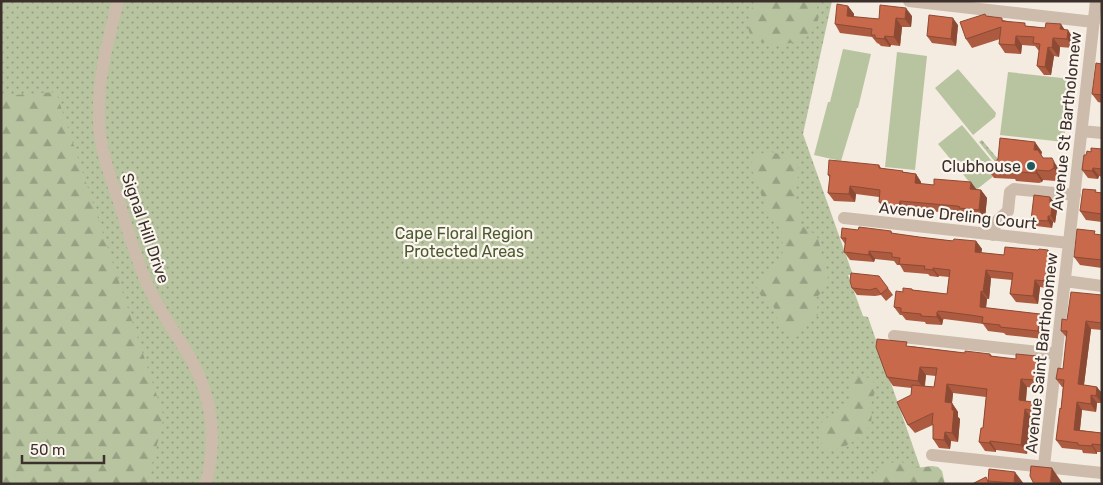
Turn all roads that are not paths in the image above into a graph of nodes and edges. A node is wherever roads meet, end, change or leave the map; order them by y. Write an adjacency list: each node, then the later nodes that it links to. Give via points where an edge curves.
1 (118, 1): 18 (street, Signal Hill Drive, via 102,71 100,139 138,262 205,391 213,439)
2 (909, 1): 4 (street)
3 (1096, 1): 4 (street, Avenue St Bartholomew)
4 (1094, 22): 5 (street, Avenue St Bartholomew)
5 (1082, 131): 6 (street); 7 (street, Avenue St Bartholomew)
6 (1102, 133)
7 (1075, 195): 9 (street, via 1014,189 1010,192 1007,213 995,224); 10 (street, Avenue St Bartholomew)
8 (844, 218): 9 (street, Avenue Dreling Court)
9 (993, 235): 10 (street, Avenue Dreling Court)
10 (1069, 243): 11 (street, Avenue Saint Bartholomew)
11 (1065, 281): 12 (street); 14 (street, Avenue Saint Bartholomew)
12 (1102, 286)
13 (894, 336): 14 (street)
14 (1057, 354): 16 (street, Avenue Saint Bartholomew)
15 (932, 455): 16 (street)
16 (1044, 466): 17 (street)
17 (1102, 473)
18 (206, 484)

